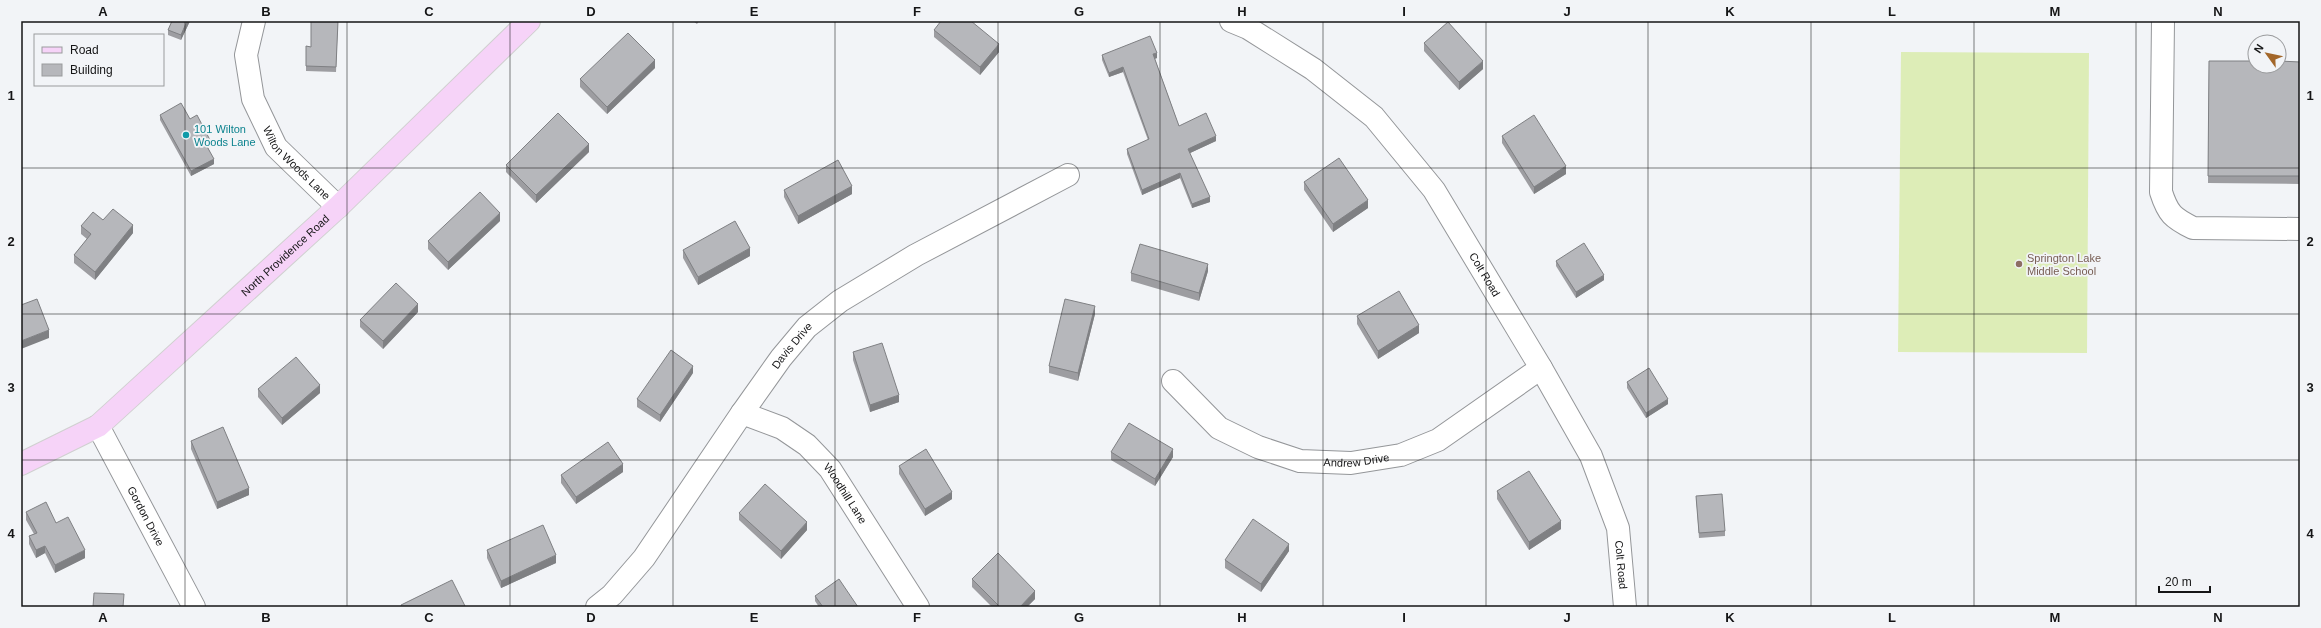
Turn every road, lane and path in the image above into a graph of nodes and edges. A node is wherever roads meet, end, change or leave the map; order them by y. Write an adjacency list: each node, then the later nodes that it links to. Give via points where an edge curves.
1 (254, 21): 6 (street, Wilton Woods Lane, via 246,55 253,99 276,147)
2 (529, 21): 6 (main road, North Providence Road)
3 (1231, 21): 8 (street, Colt Road, via 1248,28 1313,69 1374,117 1434,190)
4 (2163, 21): 7 (street, via 2161,192 2168,212 2193,228)
5 (1068, 175): 10 (street, Davis Drive, via 916,255 840,301 807,327 781,358)
6 (338, 207): 11 (main road, North Providence Road)
7 (2300, 229)
8 (1541, 368): 9 (street, Andrew Drive, via 1438,440 1401,455 1351,463 1300,461 1258,447 1219,428); 16 (street, Colt Road, via 1591,456 1618,528)
9 (1173, 380)
10 (742, 413): 14 (street, Davis Drive, via 644,558 612,596); 15 (street, Woodhill Lane, via 782,428 807,445 830,468)
11 (98, 426): 12 (main road, North Providence Road); 13 (street, Gordon Drive)
12 (21, 464)
13 (194, 607)
14 (597, 607)
15 (918, 607)
16 (1625, 607)

